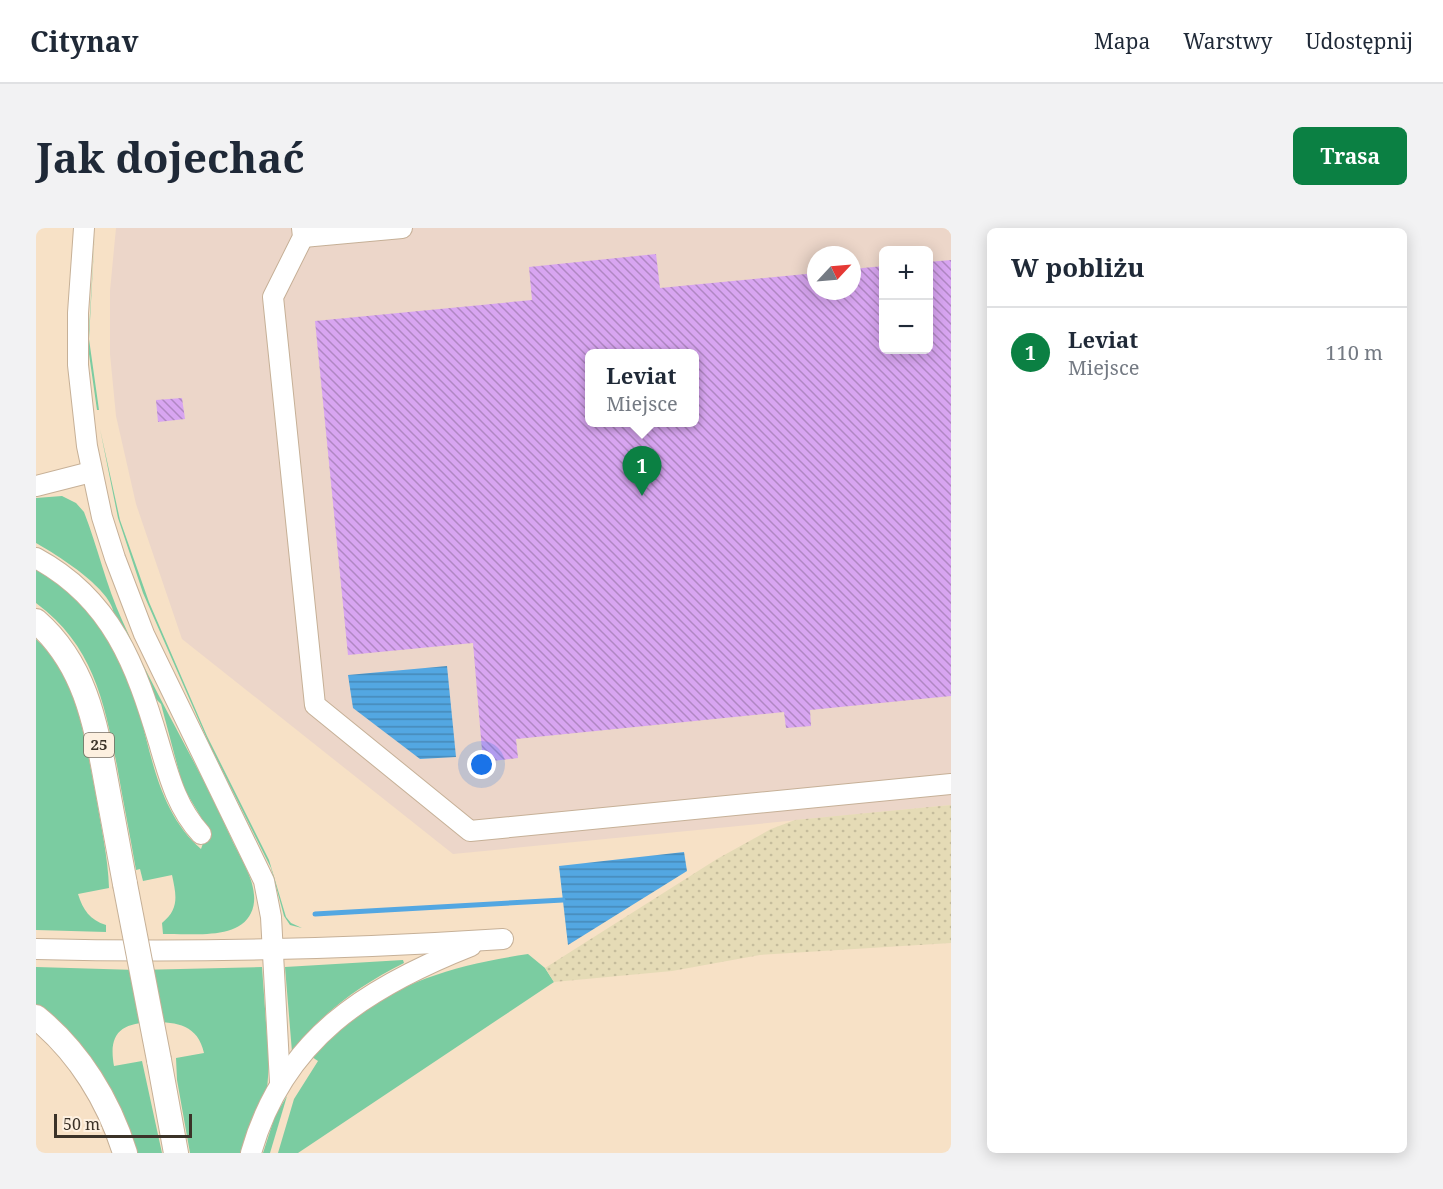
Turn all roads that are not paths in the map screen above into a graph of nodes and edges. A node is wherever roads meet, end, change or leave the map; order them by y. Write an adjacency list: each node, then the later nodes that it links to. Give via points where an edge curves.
1 (84, 228): 4 (street, via 77,340)
2 (402, 228): 3 (street)
3 (303, 233): 8 (street, via 273,297 315,705 470,831)
4 (91, 472): 5 (street); 10 (street, via 115,558 144,634 264,881 272,917)
5 (36, 486)
6 (36, 558): 9 (street, via 79,589 123,643 142,685 178,801)
7 (36, 621): 15 (main road, 25, bridge, via 62,648 86,694 97,734)
8 (951, 784)
9 (201, 834)
10 (273, 948): 11 (street); 13 (street); 13 (street, via 494,940 412,970 359,1001 318,1036)
11 (36, 949)
12 (36, 1017): 14 (main road, via 87,1073 114,1122)
13 (280, 1082): 16 (street)
14 (125, 1153)
15 (176, 1153)
16 (251, 1153)

